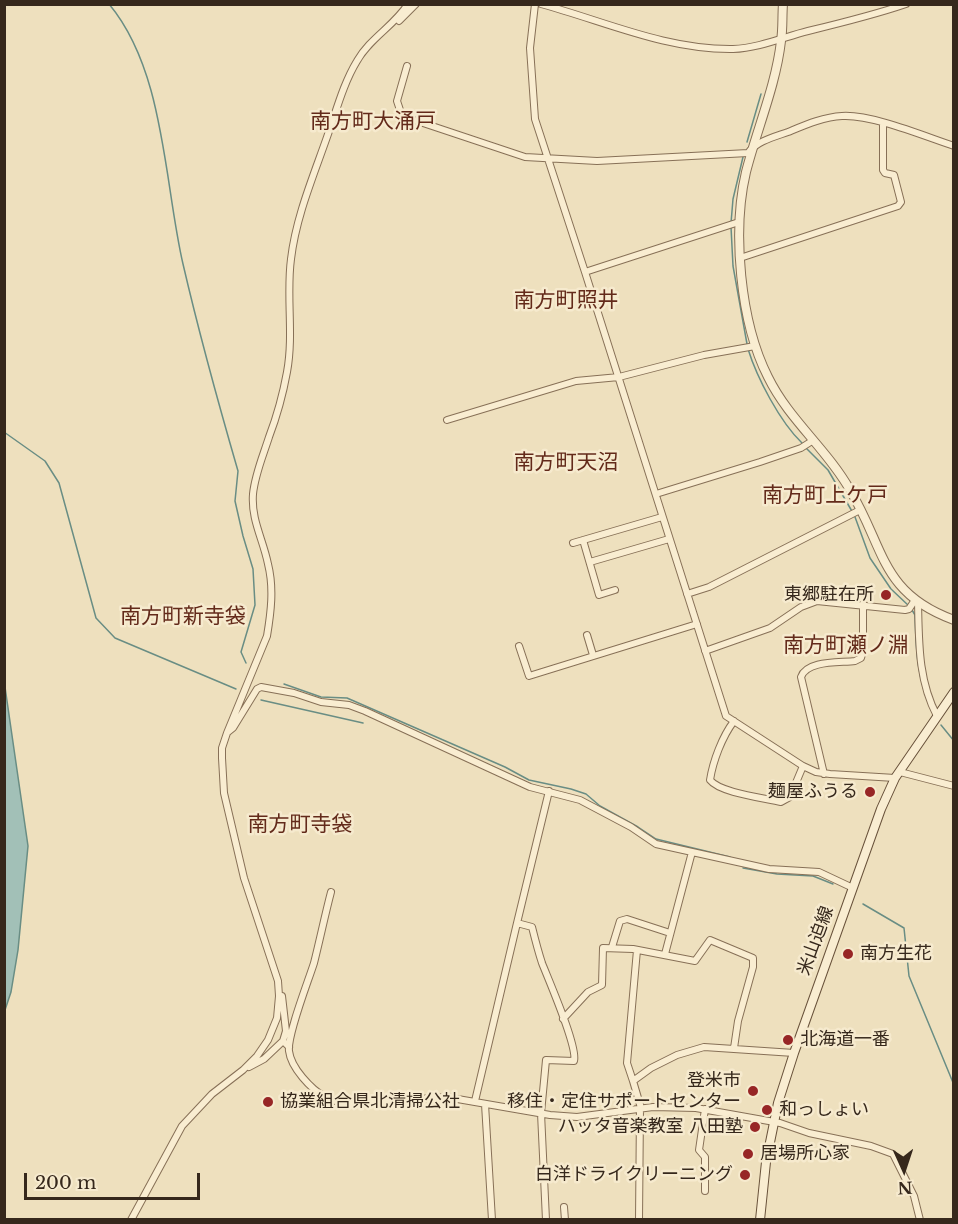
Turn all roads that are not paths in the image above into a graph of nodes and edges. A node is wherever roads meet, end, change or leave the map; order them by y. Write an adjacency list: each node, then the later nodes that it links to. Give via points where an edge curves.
1 (408, 4): 7 (street)
2 (416, 4): 7 (street)
3 (535, 4): 13 (street, via 530,48 533,109)
4 (541, 4): 8 (street, via 648,37 699,46 736,49)
5 (783, 4): 8 (street)
6 (906, 4): 8 (street)
7 (389, 26): 41 (street, via 363,51 348,77 295,235 289,286 288,369 253,493 254,519 270,573 270,619 267,636)
8 (782, 40): 11 (street)
9 (407, 66): 13 (street, via 398,101 402,116 525,157)
10 (883, 123): 11 (street, via 840,116); 12 (street); 15 (street, via 883,170 894,175 901,202 898,206)
11 (753, 146): 13 (street, via 748,153 597,161); 14 (street)
12 (954, 146)
13 (549, 159): 16 (street)
14 (734, 223): 15 (street); 16 (street)
15 (740, 258): 17 (street)
16 (585, 272): 18 (street)
17 (750, 346): 18 (street); 20 (street)
18 (619, 377): 19 (street, via 576,381); 21 (street)
19 (447, 420)
20 (807, 444): 21 (street); 22 (street, via 845,482)
21 (656, 494): 23 (street)
22 (856, 513): 29 (street, via 709,587); 31 (street, via 890,573)
23 (662, 517): 24 (street); 25 (street)
24 (669, 539): 27 (street); 29 (street)
25 (584, 540): 26 (street); 27 (street)
26 (573, 543)
27 (590, 562): 28 (street, via 599,595)
28 (615, 590)
29 (687, 594): 33 (street)
30 (863, 604): 31 (street, via 895,609); 36 (street, via 816,601 770,628); 43 (street, via 861,658 812,666 801,677)
31 (914, 605): 32 (street); 39 (street, via 925,688)
32 (954, 620)
33 (697, 624): 36 (street); 37 (street)
34 (587, 635): 37 (street)
35 (519, 646): 37 (street, via 529,676)
36 (705, 651): 40 (street, via 726,716)
37 (593, 655)
38 (954, 692): 39 (main road, 米山迫線)
39 (937, 716): 44 (main road, 米山迫線)
40 (734, 721): 42 (street); 42 (street, via 711,771 713,784 781,802 790,797)
41 (227, 733): 46 (street, via 257,689 265,686 321,702 349,705 530,787); 55 (street, via 222,748 224,794 244,878)
42 (802, 766): 43 (street)
43 (824, 774): 44 (street)
44 (897, 775): 45 (street); 48 (main road, 米山迫線)
45 (954, 786)
46 (549, 791): 47 (street, via 591,805 656,844); 50 (street)
47 (692, 852): 48 (street, via 769,869 819,872); 51 (street)
48 (852, 890): 60 (main road, 米山迫線)
49 (331, 892): 58 (street)
50 (517, 923): 56 (street, via 532,927); 63 (street)
51 (670, 933): 52 (street, via 627,919 620,921); 54 (street)
52 (612, 947): 53 (street); 56 (street, via 603,948 602,985 588,992)
53 (637, 950): 54 (street); 62 (street, via 627,1063)
54 (665, 954): 59 (street, via 695,962 710,940 753,958)
55 (278, 981): 57 (street, via 286,1031); 61 (street, via 279,1006 273,1029 257,1056)
56 (563, 1019): 67 (street, via 575,1057 574,1061 546,1060)
57 (283, 1041): 58 (street); 61 (street, via 264,1059)
58 (289, 1047): 63 (street, via 299,1071 317,1091 337,1102 446,1097)
59 (734, 1048): 60 (street); 62 (street, via 704,1047 651,1068)
60 (794, 1053): 68 (main road, 米山迫線)
61 (243, 1070): 71 (street, via 212,1094 182,1126)
62 (633, 1081): 65 (street)
63 (475, 1101): 64 (street)
64 (485, 1104): 67 (street); 72 (street)
65 (640, 1108): 66 (street); 67 (street, via 592,1116); 75 (street)
66 (705, 1109): 68 (street); 69 (street, via 699,1150 705,1157)
67 (541, 1113): 73 (street)
68 (773, 1123): 76 (main road, 米山迫線); 77 (street, via 893,1154 914,1196)
69 (705, 1191)
70 (564, 1207): 74 (street)
71 (131, 1220)
72 (492, 1220)
73 (546, 1220)
74 (565, 1220)
75 (639, 1220)
76 (760, 1220)
77 (920, 1220)

